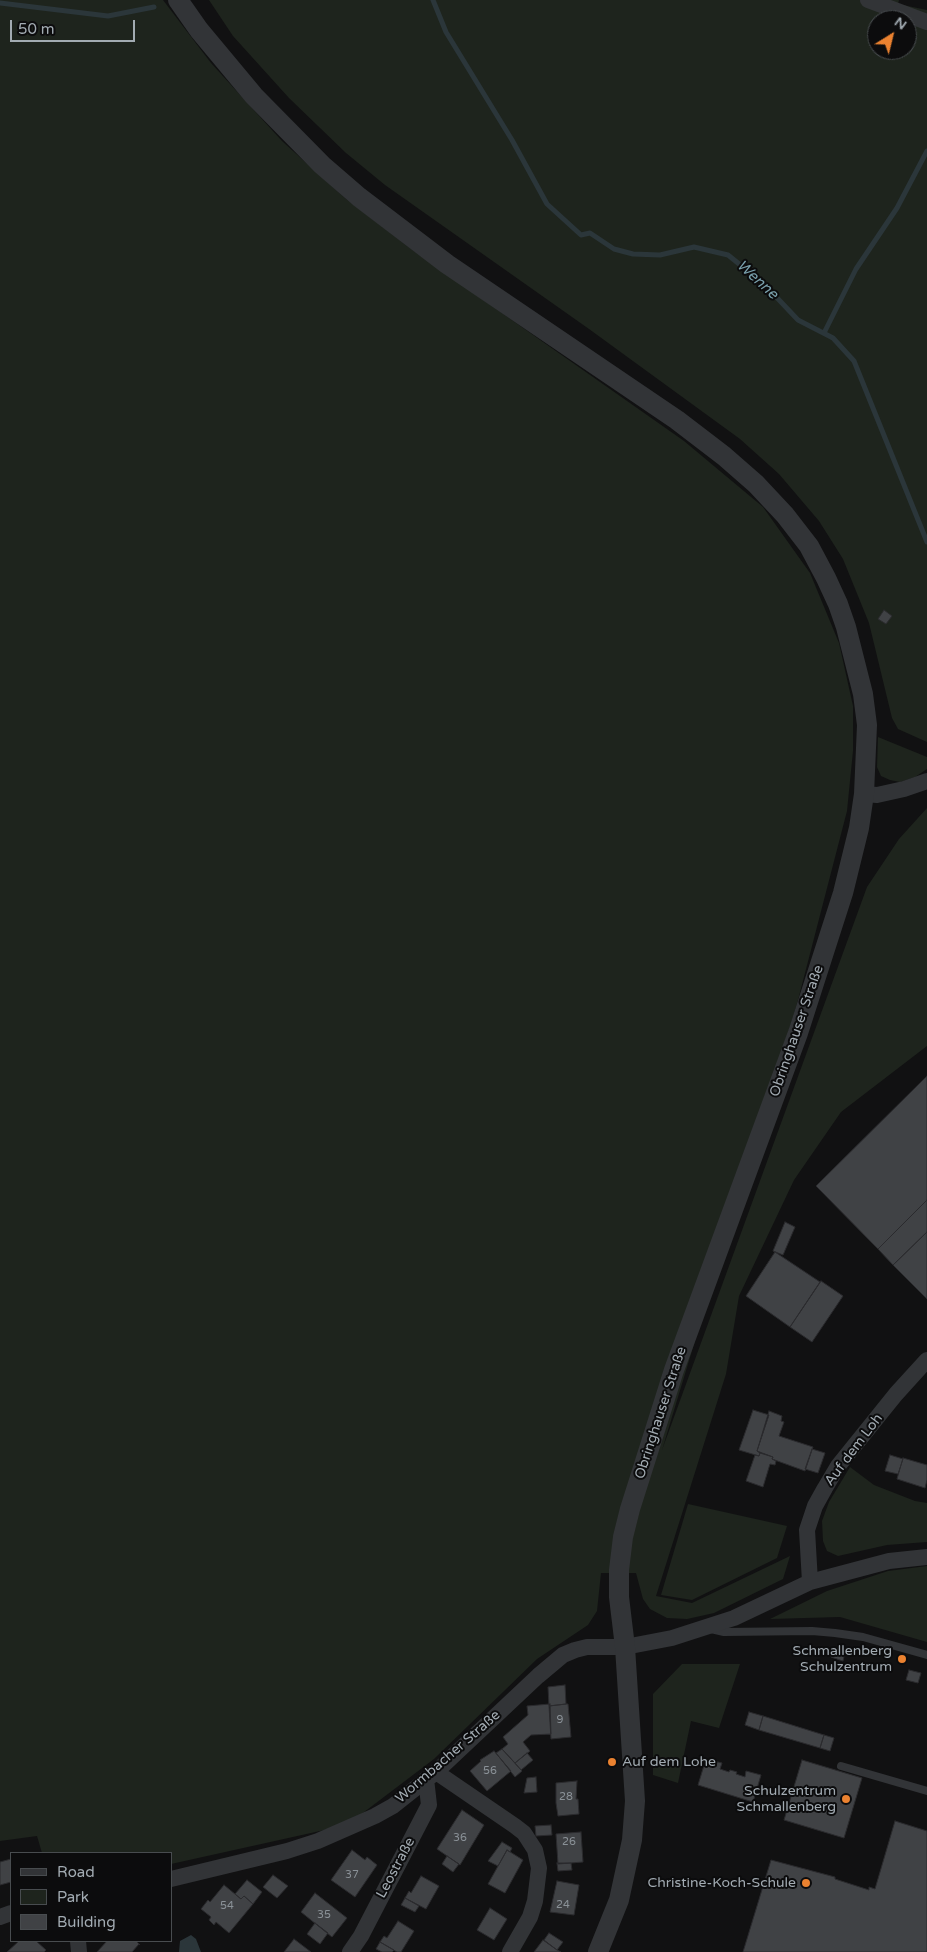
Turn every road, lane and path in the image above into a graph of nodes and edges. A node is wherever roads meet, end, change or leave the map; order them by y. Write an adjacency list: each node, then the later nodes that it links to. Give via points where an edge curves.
1 (178, 0): 5 (street, Obringhauser Straße, via 254,96 322,165 447,264 677,420 756,484 785,515 813,554 846,627 863,694 866,725)
2 (868, 0): 3 (street)
3 (927, 22)
4 (927, 781): 5 (street, via 904,790)
5 (864, 794): 10 (street, Obringhauser Straße, via 844,893 798,1033 674,1370 630,1509 619,1570)
6 (927, 1360): 8 (street, Auf dem Loh, via 838,1466 822,1494 807,1530)
7 (927, 1557): 8 (street, via 889,1561)
8 (810, 1582): 9 (street)
9 (707, 1628): 10 (street); 11 (lane, via 724,1632 835,1633 863,1637)
10 (625, 1647): 13 (street, Wormbacher Straße, via 587,1647 563,1655); 18 (street, Obringhauser Straße, via 635,1800 632,1840 619,1900)
11 (927, 1655)
12 (841, 1766): 14 (lane)
13 (431, 1776): 15 (street, Wormbacher Straße, via 375,1816 318,1841); 16 (street, Leostraße, via 429,1805); 17 (street, via 515,1826 535,1850 538,1885 535,1902)
14 (927, 1791)
15 (172, 1879)
16 (350, 1952)
17 (510, 1952)
18 (599, 1952)

